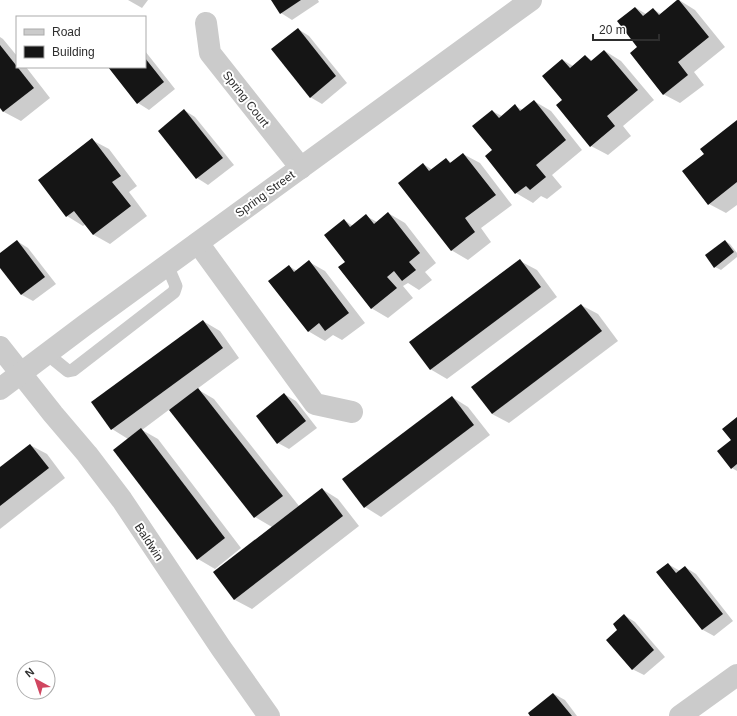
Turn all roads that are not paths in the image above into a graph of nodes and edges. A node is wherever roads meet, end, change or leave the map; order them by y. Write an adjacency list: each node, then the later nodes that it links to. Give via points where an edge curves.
1 (531, 0): 3 (street, Spring Street)
2 (206, 23): 3 (street, Spring Court, via 210,53)
3 (301, 168): 4 (street, Spring Street)
4 (198, 243): 5 (street, Spring Street); 10 (street, via 315,404)
5 (167, 266): 7 (street, Spring Street); 7 (lane, via 176,286 174,292 73,370 62,368)
6 (0, 347): 8 (street, Baldwin)
7 (46, 354): 8 (street, Spring Street)
8 (21, 374): 9 (street, Spring Street); 12 (street, Baldwin, via 122,500)
9 (0, 389)
10 (352, 412)
11 (737, 675): 13 (street)
12 (269, 716)
13 (680, 716)

